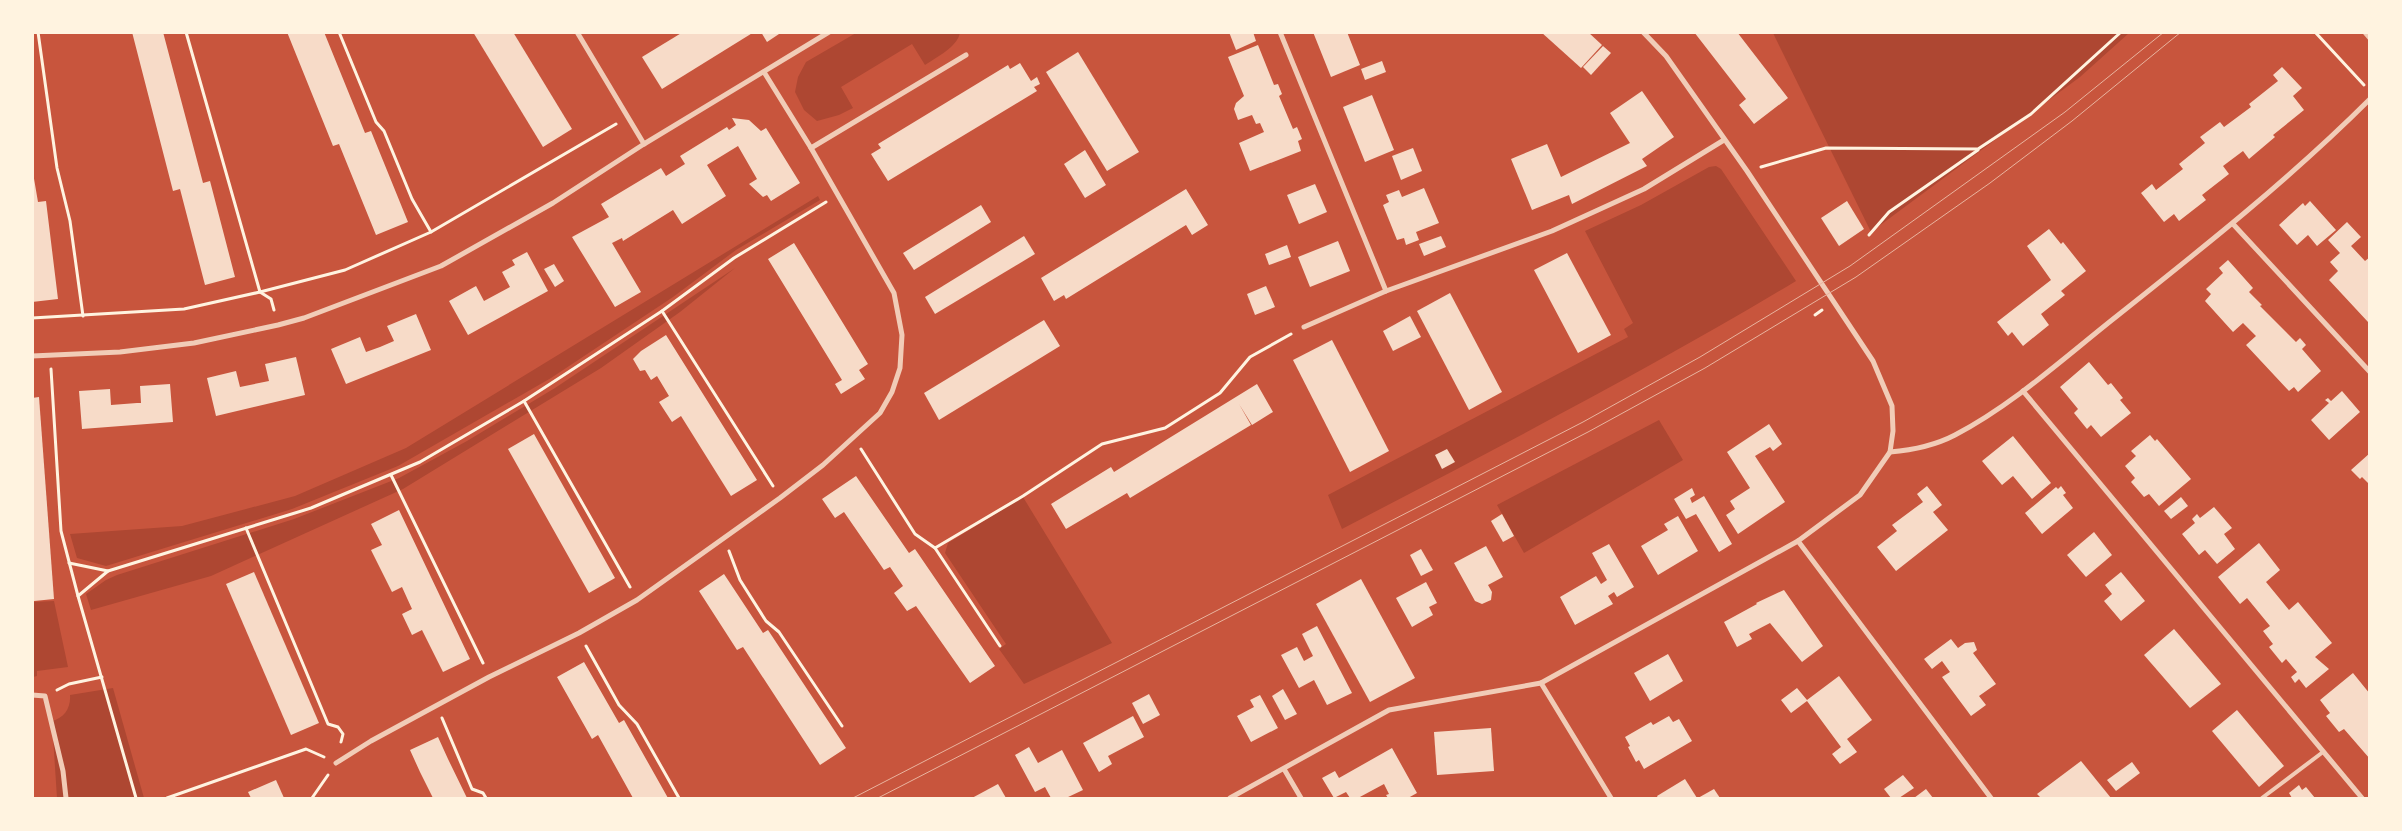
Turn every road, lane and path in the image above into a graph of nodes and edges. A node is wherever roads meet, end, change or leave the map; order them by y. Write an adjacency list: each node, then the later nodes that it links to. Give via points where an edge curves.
1 (38, 32): 29 (path, via 57,168 70,221)
2 (186, 32): 27 (path)
3 (339, 32): 24 (path, via 376,122 384,131 412,199)
4 (577, 32): 16 (street)
5 (829, 32): 13 (street)
6 (1280, 32): 26 (street)
7 (1643, 32): 17 (street, via 1666,56)
8 (2121, 32): 20 (path, via 2032,115)
9 (2315, 32): 14 (path)
10 (2364, 32): 11 (lane)
11 (2370, 38)
12 (966, 55): 19 (street)
13 (764, 72): 18 (street); 19 (street)
14 (2370, 91)
15 (2370, 99): 23 (street)
16 (628, 117): 18 (street); 24 (path)
17 (1724, 140): 21 (street); 26 (street, via 1644,189 1552,231)
18 (644, 144): 31 (street, via 552,203 441,266)
19 (811, 148): 22 (street)
20 (1978, 150): 21 (path, via 1826,148); 25 (path, via 1889,212)
21 (1747, 171): 39 (street, via 1873,361 1892,406)
22 (837, 195): 28 (path, via 734,258); 38 (street, via 894,293 902,335 900,368 892,392 880,413)
23 (2233, 224): 35 (street); 36 (street)
24 (431, 232): 27 (path, via 345,270)
25 (1869, 235)
26 (1386, 291): 32 (street)
27 (260, 292): 29 (path, via 184,309); 31 (path, via 271,299)
28 (662, 311): 37 (path); 41 (path)
29 (83, 316): 30 (path)
30 (32, 318)
31 (278, 325): 34 (street, via 194,343)
32 (1304, 327): 45 (path, via 1250,358 1220,394 1165,428 1102,444)
33 (32, 356): 34 (street)
34 (51, 356): 46 (path, via 61,531)
35 (2370, 372)
36 (2023, 391): 39 (street, via 1956,434 1921,449); 59 (street)
37 (524, 400): 40 (path, via 420,462); 49 (path)
38 (854, 439): 41 (street); 45 (path, via 916,534)
39 (1890, 452): 44 (street, via 1860,495)
40 (391, 475): 42 (path, via 311,508); 53 (path)
41 (780, 498): 43 (street)
42 (246, 528): 47 (path); 60 (path, via 328,724 343,734)
43 (723, 541): 49 (street); 58 (path, via 740,580 766,621 779,632)
44 (1798, 541): 54 (street); 71 (street)
45 (935, 548): 51 (path)
46 (69, 562): 47 (path); 48 (path)
47 (108, 571): 48 (path)
48 (78, 596): 52 (path)
49 (637, 600): 50 (street)
50 (579, 633): 53 (street); 67 (path, via 619,705 637,724)
51 (1000, 646)
52 (102, 677): 56 (path, via 69,684); 63 (path)
53 (489, 677): 57 (street)
54 (1542, 683): 61 (street, via 1389,710); 70 (street)
55 (32, 695): 56 (street)
56 (44, 696): 62 (street, via 63,771)
57 (437, 706): 60 (street, via 371,741); 66 (path, via 472,789 483,793)
58 (842, 726)
59 (2323, 752): 72 (lane); 73 (street)
60 (336, 764): 64 (path, via 306,749); 65 (path)
61 (1284, 769): 68 (street); 69 (street)
62 (66, 798)
63 (136, 798)
64 (167, 798)
65 (312, 798)
66 (486, 798)
67 (679, 798)
68 (1230, 798)
69 (1301, 798)
70 (1611, 798)
71 (1991, 798)
72 (2262, 798)
73 (2362, 798)

